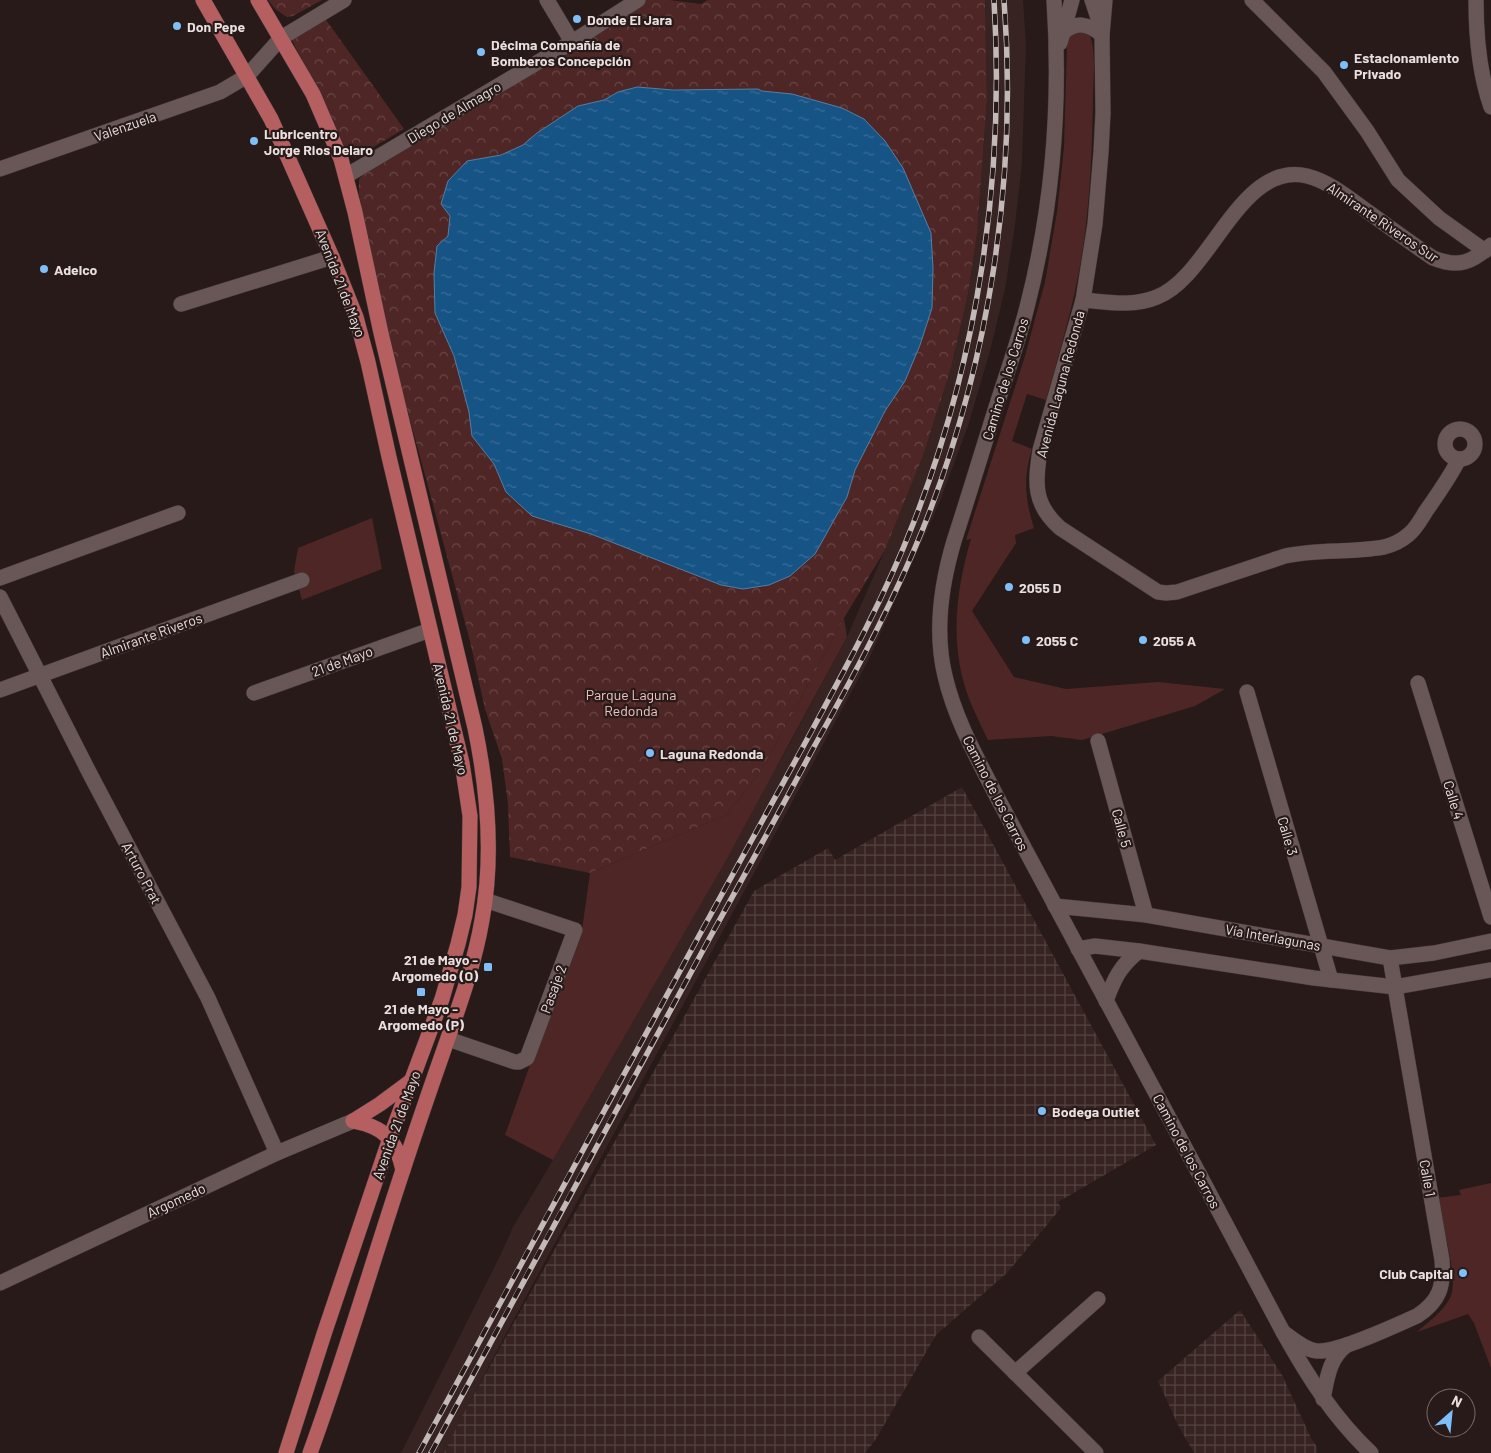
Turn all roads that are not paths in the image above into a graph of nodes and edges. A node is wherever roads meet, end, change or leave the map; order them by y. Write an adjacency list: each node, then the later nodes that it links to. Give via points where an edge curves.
1 (203, 0): 19 (main road, Avenida 21 de Mayo)
2 (258, 0): 15 (main road, Avenida 21 de Mayo)
3 (344, 0): 15 (street, Valenzuela)
4 (547, 0): 17 (street)
5 (638, 0): 17 (street, Diego de Almagro)
6 (1054, 0): 18 (street)
7 (1072, 0): 13 (street)
8 (1092, 0): 14 (street, Avenida Laguna Redonda)
9 (1106, 0): 14 (street, Avenida Laguna Redonda)
10 (1252, 0): 23 (street, via 1324,72 1398,180 1439,218)
11 (1476, 0): 12 (street)
12 (1476, 29): 16 (street); 20 (street, via 1482,77)
13 (1062, 34): 14 (street, via 1081,24); 18 (street)
14 (1102, 35): 25 (street, Avenida Laguna Redonda, via 1101,152 1094,232)
15 (281, 38): 19 (street, Valenzuela); 22 (main road, Avenida 21 de Mayo, via 324,118)
16 (1491, 38)
17 (572, 42): 22 (street, Diego de Almagro)
18 (1057, 59): 40 (street, Camino de los Carros, via 1052,172 1034,276 1018,340 950,556 940,622 941,657 955,709)
19 (247, 76): 21 (street, Valenzuela, via 212,96); 24 (main road, Avenida 21 de Mayo, via 272,119)
20 (1491, 107)
21 (0, 169)
22 (346, 176): 39 (main road, Avenida 21 de Mayo, via 484,770 488,830)
23 (1488, 248): 25 (street, Almirante Riveros Sur, via 1473,260 1463,263 1433,258 1335,188 1293,174 1270,181 1252,193 1188,274 1172,289 1145,301 1125,304)
24 (332, 257): 26 (street); 32 (main road, Avenida 21 de Mayo, via 363,340)
25 (1083, 300): 27 (street, Avenida Laguna Redonda, via 1040,450 1037,491 1047,515 1060,528 1158,592 1177,592 1302,552 1373,548 1397,542 1417,525)
26 (182, 304)
27 (1459, 459)
28 (178, 513): 29 (street)
29 (0, 578)
30 (302, 580): 33 (street, Almirante Riveros)
31 (0, 597): 33 (street, Arturo Prat)
32 (430, 630): 37 (street, 21 de Mayo); 53 (main road, Avenida 21 de Mayo, via 466,788 470,816 470,865 465,915 458,944)
33 (40, 676): 35 (street, Almirante Riveros); 56 (street, Arturo Prat, via 208,998)
34 (1418, 683): 42 (street, Calle 4)
35 (0, 690)
36 (1247, 692): 44 (street, Calle 3)
37 (254, 693)
38 (1098, 741): 41 (street, Calle 5)
39 (485, 900): 52 (main road, Avenida 21 de Mayo, via 470,973); 52 (street, Pasaje 2, via 575,930 527,1058 515,1062)
40 (1055, 906): 41 (street, Vía Interlagunas); 45 (street, Camino de los Carros)
41 (1146, 915): 44 (street, Vía Interlagunas)
42 (1491, 916)
43 (1491, 941): 47 (street, Vía Interlagunas)
44 (1320, 945): 47 (street, Vía Interlagunas); 49 (street, Calle 3)
45 (1078, 949): 46 (street, via 1094,946); 51 (street, Camino de los Carros)
46 (1139, 951): 49 (street); 51 (street, via 1121,968)
47 (1390, 958): 50 (street, Calle 1)
48 (1491, 970): 50 (street)
49 (1331, 980): 50 (street)
50 (1395, 987): 62 (street, Calle 1, via 1442,1260 1442,1285 1438,1297 1418,1316)
51 (1106, 1001): 60 (street, Camino de los Carros)
52 (448, 1039): 57 (main road, Avenida 21 de Mayo)
53 (412, 1081): 54 (main road); 55 (main road, Avenida 21 de Mayo)
54 (352, 1121): 55 (main road, via 375,1127); 56 (street, Argomedo)
55 (390, 1138): 57 (main road, via 398,1151); 65 (main road, Avenida 21 de Mayo)
56 (277, 1153): 58 (street, Argomedo)
57 (403, 1170): 66 (main road, Avenida 21 de Mayo)
58 (0, 1283)
59 (1098, 1299): 63 (street)
60 (1283, 1332): 62 (street, Calle 1, via 1318,1351); 64 (street, Camino de los Carros)
61 (979, 1337): 63 (street)
62 (1348, 1344): 64 (street, Calle 1, via 1332,1363)
63 (1015, 1373): 67 (street)
64 (1323, 1399): 68 (street, Camino de los Carros)
65 (286, 1453)
66 (310, 1453)
67 (1096, 1453)
68 (1371, 1453)

